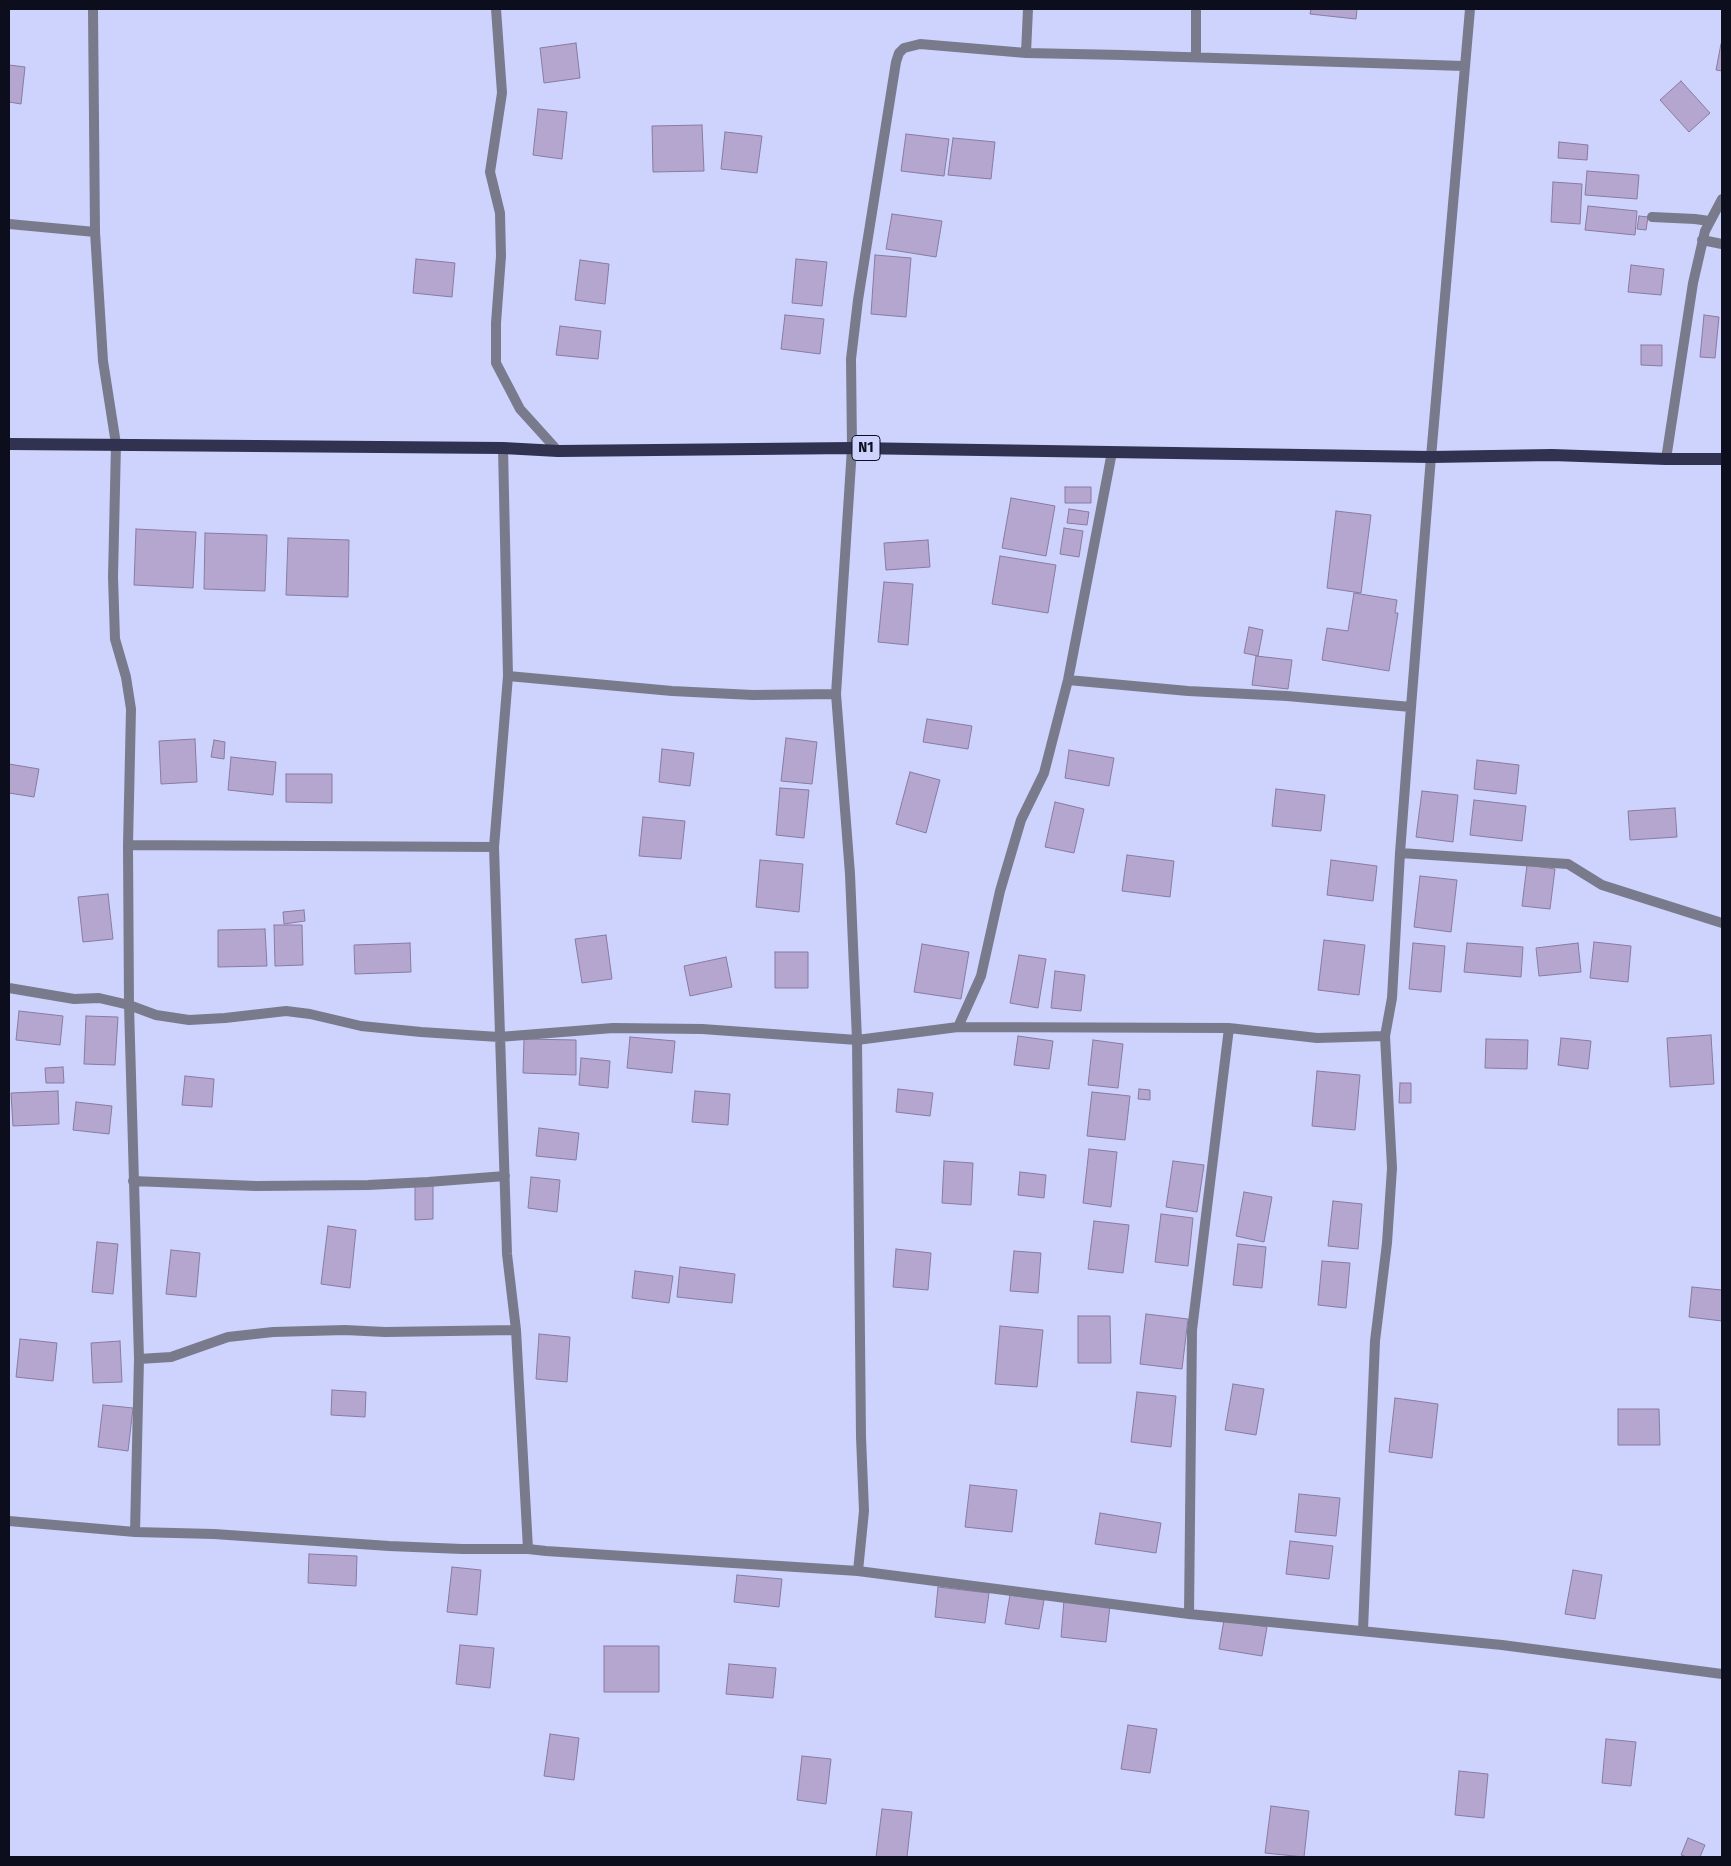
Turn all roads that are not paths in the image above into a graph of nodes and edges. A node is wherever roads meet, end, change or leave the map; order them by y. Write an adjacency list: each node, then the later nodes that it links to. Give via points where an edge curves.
1 (92, 9): 13 (street)
2 (496, 9): 20 (street, via 502,93 490,172 500,213 496,363 520,408)
3 (1028, 9): 6 (street)
4 (1196, 9): 7 (street)
5 (1470, 9): 8 (street)
6 (1026, 54): 7 (street); 19 (street, via 920,44 904,48 899,53 858,300 851,360)
7 (1196, 57): 8 (street)
8 (1464, 66): 22 (street)
9 (1722, 199): 11 (street)
10 (1652, 216): 11 (street)
11 (1709, 221): 14 (street)
12 (9, 224): 13 (street)
13 (95, 232): 17 (street, via 103,361)
14 (1702, 240): 15 (street); 23 (street)
15 (1722, 244)
16 (9, 444): 17 (main road, N1)
17 (116, 444): 18 (main road, N1); 29 (street, via 113,595 116,647 126,677 131,708)
18 (503, 448): 20 (main road, N1); 25 (street)
19 (852, 448): 20 (main road, N1); 21 (main road, N1); 27 (street)
20 (558, 451)
21 (1112, 452): 22 (main road, N1); 26 (street)
22 (1431, 457): 23 (main road, N1, via 1552,455); 28 (street)
23 (1666, 459): 24 (main road, N1)
24 (1722, 459)
25 (508, 676): 27 (street, via 672,691 753,695); 30 (street)
26 (1068, 680): 28 (street); 35 (street, via 1044,773 1021,820 1000,891 981,976)
27 (836, 694): 39 (street, via 850,874)
28 (1411, 707): 31 (street)
29 (128, 845): 30 (street); 34 (street)
30 (494, 847): 38 (street)
31 (1400, 853): 32 (street, via 1568,864 1602,885); 37 (street, via 1392,998)
32 (1722, 923)
33 (9, 988): 34 (street, via 74,999 99,998)
34 (129, 1005): 38 (street, via 156,1015 189,1020 286,1011 360,1026); 41 (street)
35 (958, 1027): 36 (street); 39 (street)
36 (1228, 1028): 37 (street, via 1317,1038); 48 (street, via 1192,1330)
37 (1386, 1036): 49 (street, via 1392,1168 1388,1243 1376,1341)
38 (499, 1037): 39 (street, via 613,1028 702,1029); 40 (street)
39 (857, 1040): 47 (street, via 864,1511)
40 (505, 1176): 41 (street, via 368,1185); 42 (street, via 507,1254)
41 (133, 1182): 43 (street)
42 (516, 1330): 43 (street, via 264,1333 228,1337 171,1357); 46 (street)
43 (139, 1359): 45 (street)
44 (9, 1521): 45 (street)
45 (135, 1532): 46 (street, via 462,1549)
46 (528, 1549): 47 (street)
47 (858, 1571): 48 (street)
48 (1189, 1614): 49 (street)
49 (1363, 1630): 50 (street)
50 (1722, 1674)

